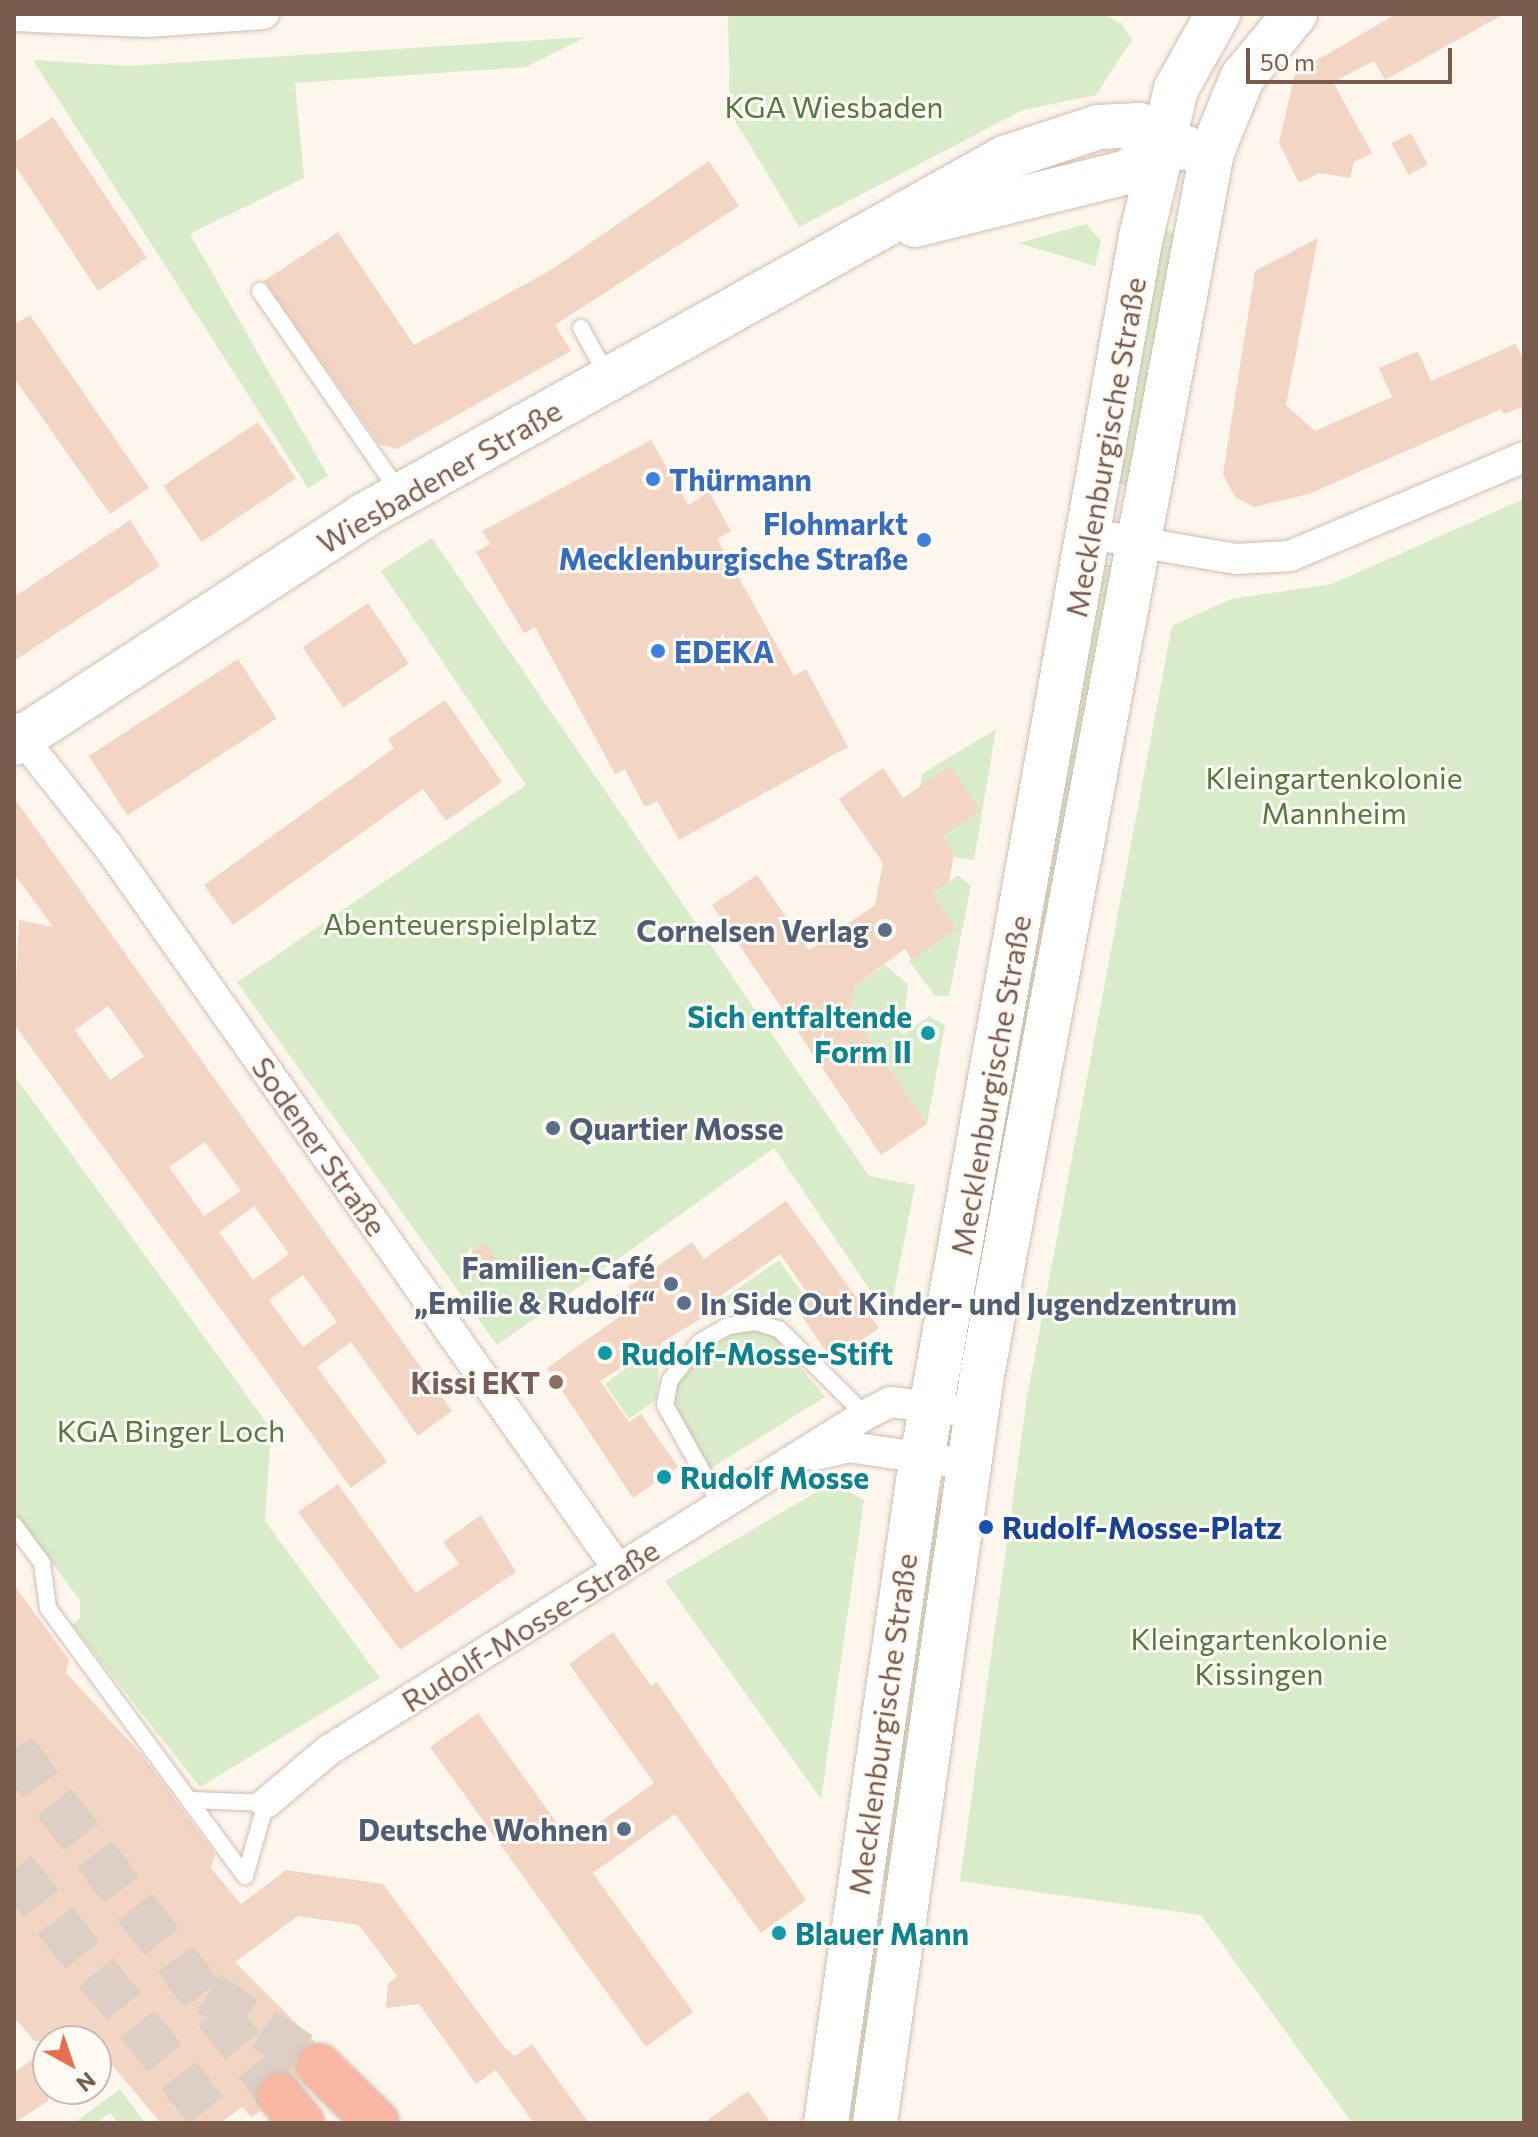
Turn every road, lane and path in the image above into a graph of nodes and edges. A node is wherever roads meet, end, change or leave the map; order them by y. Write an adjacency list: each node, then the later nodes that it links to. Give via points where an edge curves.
1 (264, 14): 4 (street, via 146,22)
2 (1218, 14): 5 (main road, Mecklenburgische Straße, via 1190,56)
3 (1295, 14): 6 (main road, Mecklenburgische Straße, via 1242,78)
4 (23, 16)
5 (1159, 145): 6 (main road); 9 (main road, Wiesbadener Straße, via 1128,172 878,235); 12 (main road, Mecklenburgische Straße)
6 (1212, 152): 13 (main road, Mecklenburgische Straße)
7 (260, 291): 11 (lane)
8 (581, 328): 9 (lane)
9 (609, 381): 11 (main road, Wiesbadener Straße)
10 (1524, 457): 13 (street, via 1290,556 1236,559)
11 (401, 494): 14 (main road, Wiesbadener Straße)
12 (1091, 534): 13 (street); 15 (main road, Mecklenburgische Straße)
13 (1135, 543): 16 (main road, Mecklenburgische Straße)
14 (17, 736): 23 (street, Sodener Straße, via 108,846)
15 (932, 1406): 16 (street, Rudolf-Mosse-Straße); 17 (street, Rudolf-Mosse-Straße, via 891,1402); 18 (main road, Mecklenburgische Straße)
16 (978, 1413): 20 (main road, Mecklenburgische Straße)
17 (865, 1415): 19 (street, Rudolf-Mosse-Straße); 21 (lane, via 780,1330 756,1322 728,1326 700,1342 670,1380 665,1405)
18 (923, 1456): 19 (street, Rudolf-Mosse-Straße, via 849,1447); 20 (street, Rudolf-Mosse-Straße); 26 (main road, Mecklenburgische Straße)
19 (801, 1457): 21 (street, Rudolf-Mosse-Straße)
20 (972, 1465): 27 (main road, Mecklenburgische Straße)
21 (722, 1507): 23 (street, Rudolf-Mosse-Straße)
22 (14, 1525): 24 (lane, via 42,1563 48,1608)
23 (619, 1570): 25 (street, Rudolf-Mosse-Straße, via 329,1750)
24 (192, 1800): 25 (lane); 25 (lane, via 245,1876)
25 (266, 1803)
26 (857, 1904): 27 (lane); 30 (main road, Mecklenburgische Straße)
27 (903, 1916): 31 (main road, Mecklenburgische Straße)
28 (319, 2066): 29 (highway)
29 (377, 2123)
30 (826, 2123)
31 (875, 2123)

